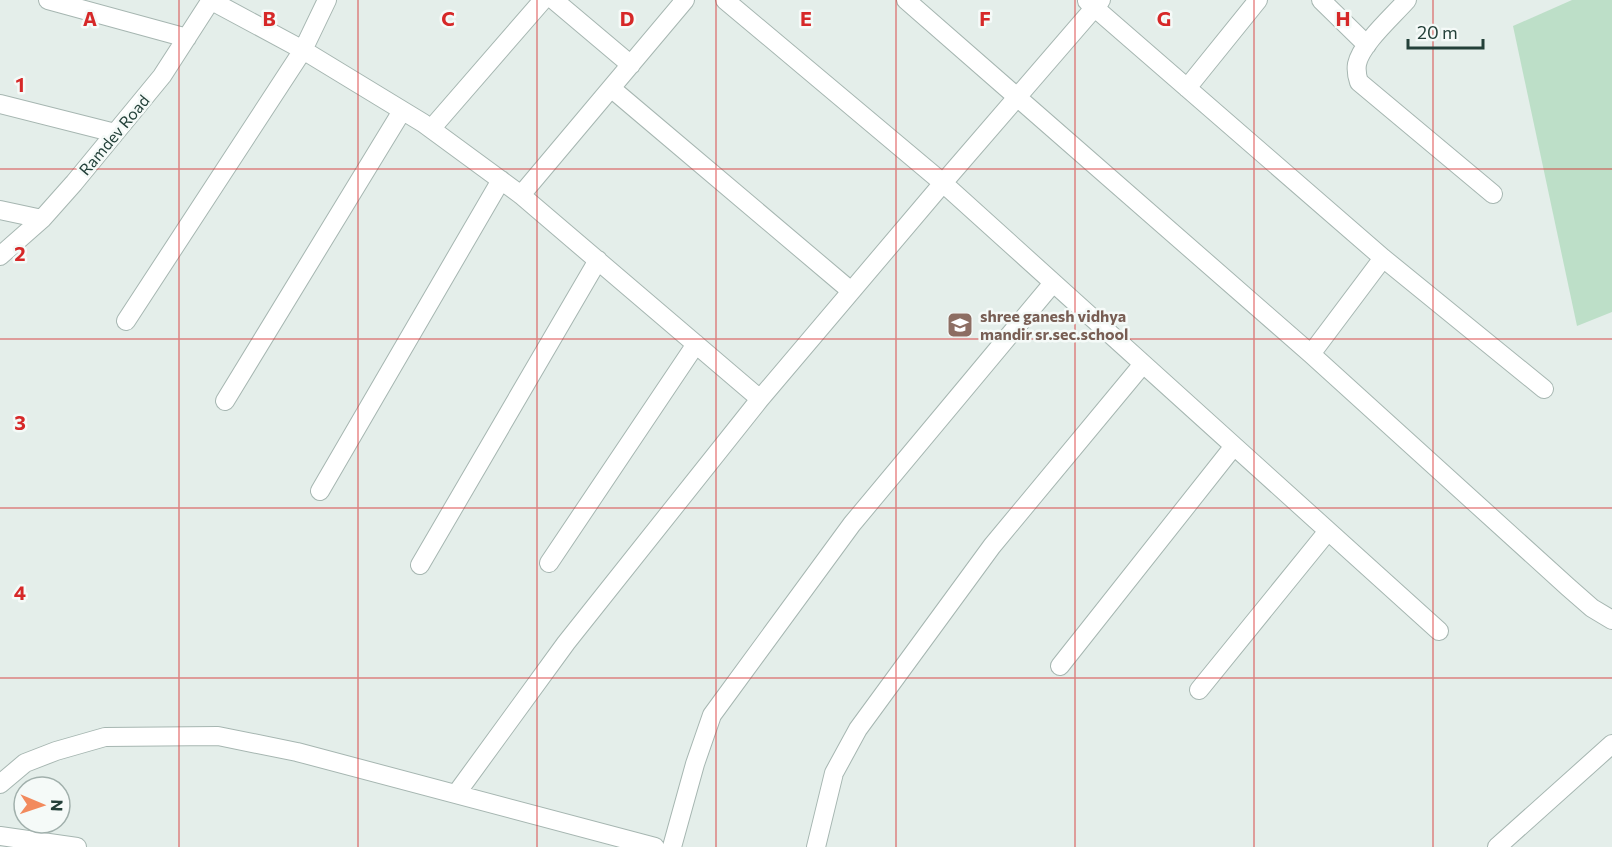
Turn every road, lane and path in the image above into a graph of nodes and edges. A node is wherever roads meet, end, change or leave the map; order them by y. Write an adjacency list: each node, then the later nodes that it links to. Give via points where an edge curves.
1 (48, 0): 13 (street)
2 (211, 0): 13 (street, Ramdev Road); 15 (street)
3 (327, 0): 15 (street)
4 (543, 0): 22 (street)
5 (554, 0): 16 (street)
6 (685, 0): 16 (street)
7 (724, 0): 25 (street)
8 (906, 0): 19 (street)
9 (1257, 0): 18 (street)
10 (1321, 0): 14 (street)
11 (1407, 0): 14 (street)
12 (1094, 3): 18 (street); 19 (street)
13 (186, 38): 23 (street, Ramdev Road, via 162,76)
14 (1367, 45): 26 (street, via 1357,61 1359,82)
15 (303, 50): 21 (street); 35 (street)
16 (631, 64): 17 (street)
17 (611, 88): 27 (street); 34 (street)
18 (1187, 88): 31 (street)
19 (1018, 96): 25 (street); 37 (street)
20 (0, 104): 23 (street)
21 (402, 111): 22 (street); 41 (street)
22 (431, 129): 24 (street)
23 (115, 133): 29 (street, Ramdev Road)
24 (501, 180): 27 (street); 43 (street)
25 (943, 183): 33 (street); 34 (street)
26 (1493, 194)
27 (521, 195): 32 (street)
28 (0, 210): 29 (street)
29 (42, 219): 30 (street, Ramdev Road)
30 (0, 256)
31 (1383, 258): 37 (street); 39 (street)
32 (598, 260): 36 (street); 46 (street)
33 (1053, 283): 38 (street); 57 (street, via 852,524 712,714)
34 (851, 291): 40 (street)
35 (126, 321)
36 (696, 344): 40 (street); 45 (street)
37 (1311, 354): 47 (street, via 1568,587)
38 (1143, 364): 42 (street); 58 (street, via 992,546 858,729 834,773)
39 (1544, 389)
40 (760, 399): 53 (street, via 566,643)
41 (225, 401)
42 (1234, 446): 44 (street); 49 (street)
43 (320, 491)
44 (1328, 531): 48 (street); 50 (street)
45 (549, 563)
46 (420, 565)
47 (1612, 620)
48 (1438, 631)
49 (1060, 666)
50 (1199, 690)
51 (1612, 744): 59 (street)
52 (0, 784): 53 (street, via 25,763 105,737 218,736 297,752)
53 (456, 794): 56 (street)
54 (0, 836): 55 (street)
55 (77, 847)
56 (655, 847)
57 (672, 847)
58 (816, 847)
59 (1497, 847)

